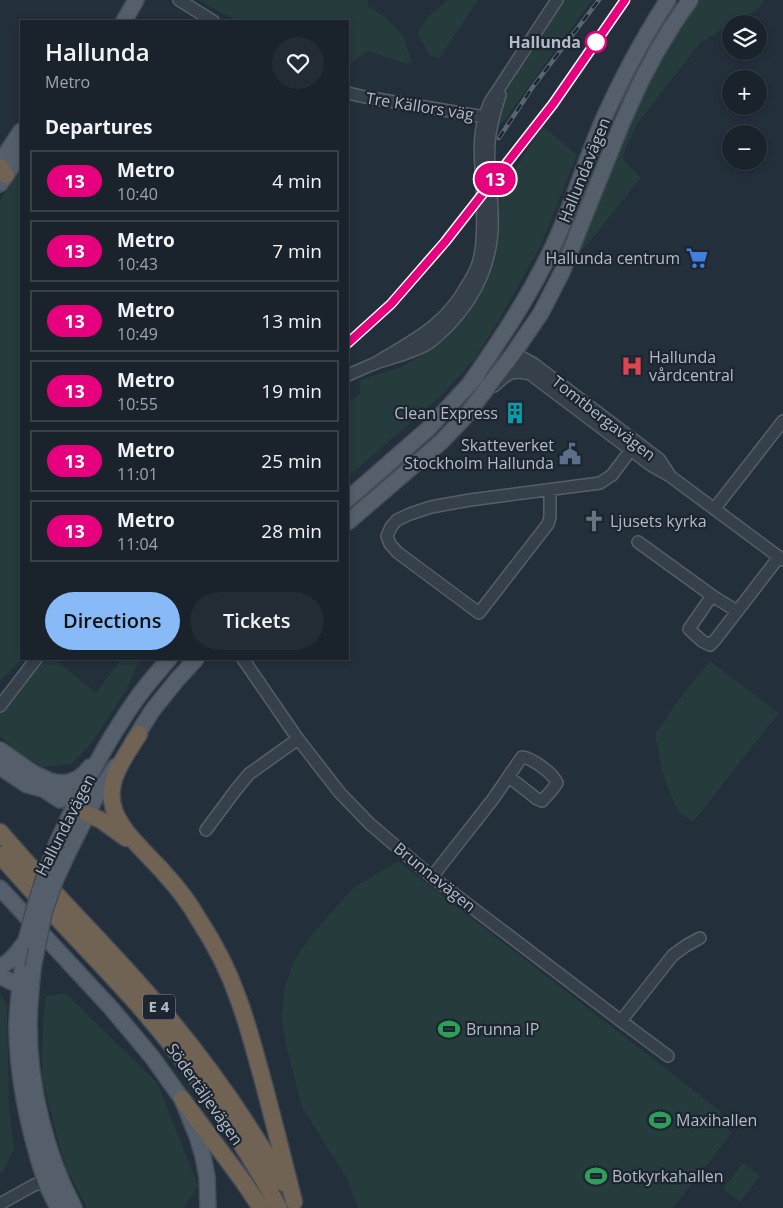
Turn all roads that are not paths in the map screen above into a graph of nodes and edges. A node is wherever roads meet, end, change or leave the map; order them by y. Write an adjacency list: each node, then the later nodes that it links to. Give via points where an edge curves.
1 (136, 0): 6 (main road)
2 (179, 0): 7 (street)
3 (558, 0): 9 (street, via 490,102)
4 (668, 0): 13 (main road, Hallundavägen, via 617,90)
5 (690, 0): 14 (main road, Hallundavägen, via 641,81 562,272)
6 (125, 20)
7 (211, 20)
8 (349, 93): 9 (street, Tre Källors väg)
9 (489, 117): 17 (street, via 480,141 482,236 480,257 473,276 450,311 436,325 374,364)
10 (20, 133): 12 (main road)
11 (20, 154): 12 (main road)
12 (1, 173)
13 (559, 234): 15 (main road, Hallundavägen, via 546,282 512,342); 18 (main road, Hallundavägen, via 521,306)
14 (541, 313): 15 (main road, Hallundavägen); 16 (street, via 526,346)
15 (513, 354): 16 (street, Tomtbergavägen, via 524,358); 18 (main road, Hallundavägen, via 495,358); 19 (main road, Hallundavägen)
16 (532, 369): 19 (street, Tomtbergavägen, via 505,376); 21 (street, Tomtbergavägen)
17 (349, 375)
18 (471, 382): 23 (main road, Hallundavägen, via 428,429)
19 (464, 418): 25 (main road, Hallundavägen, via 441,442)
20 (783, 421): 24 (street)
21 (633, 446): 22 (street, via 612,475 600,483); 24 (street, Tomtbergavägen, via 652,466)
22 (550, 490): 22 (street, via 432,507 397,520 387,536 397,552 479,613 548,524)
23 (349, 498)
24 (715, 508): 27 (street, Tomtbergavägen)
25 (349, 521)
26 (638, 542): 28 (street)
27 (781, 559): 29 (street)
28 (714, 597): 29 (street); 29 (street, via 689,629 702,641 710,645)
29 (737, 611)
30 (35, 660): 34 (street)
31 (168, 660): 35 (main road, Hallundavägen)
32 (195, 660): 36 (main road, Hallundavägen, via 152,711)
33 (244, 660): 37 (street, Brunnavägen)
34 (0, 706)
35 (118, 726): 41 (main road, via 81,777 65,784); 43 (main road, Hallundavägen)
36 (139, 734): 43 (main road, Hallundavägen, via 98,793); 48 (highway, via 119,767 111,791 112,805 119,821)
37 (298, 739): 45 (street, via 249,774); 50 (street, Brunnavägen, via 340,794)
38 (0, 750): 41 (main road)
39 (0, 767): 42 (main road)
40 (509, 778): 50 (street)
41 (48, 780): 43 (main road)
42 (27, 784): 43 (main road); 44 (main road, via 55,803 64,817)
43 (81, 810): 44 (main road, Hallundavägen); 47 (main road, Hallundavägen); 48 (highway, via 101,820)
44 (64, 827): 47 (main road, Hallundavägen)
45 (206, 830)
46 (0, 832): 63 (highway, E 4, via 185,1038 235,1106)
47 (62, 849): 53 (main road, Hallundavägen, bridge, via 38,894); 57 (main road, Hallundavägen, bridge, via 44,913 33,968)
48 (142, 850): 63 (highway, via 199,919 239,998)
49 (0, 855): 68 (highway, Södertäljevägen / E 4, via 174,1048 223,1115)
50 (432, 877): 58 (street, Brunnavägen)
51 (0, 888): 60 (main road, via 111,1008)
52 (700, 938): 58 (street, via 674,955)
53 (26, 940): 54 (main road, via 5,965); 56 (main road, Hallundavägen)
54 (0, 966)
55 (0, 976): 56 (main road)
56 (20, 986): 57 (main road); 61 (main road, Hallundavägen, via 18,1025 25,1104)
57 (30, 1004): 61 (main road, Hallundavägen, via 35,1089)
58 (621, 1021): 59 (street, Brunnavägen)
59 (668, 1056)
60 (182, 1098): 66 (main road, via 203,1156); 67 (highway)
61 (52, 1179): 62 (street); 64 (main road, Hallundavägen); 65 (main road, Hallundavägen)
62 (0, 1204)
63 (296, 1205)
64 (58, 1208)
65 (74, 1208)
66 (208, 1208)
67 (261, 1208)
68 (279, 1208)

